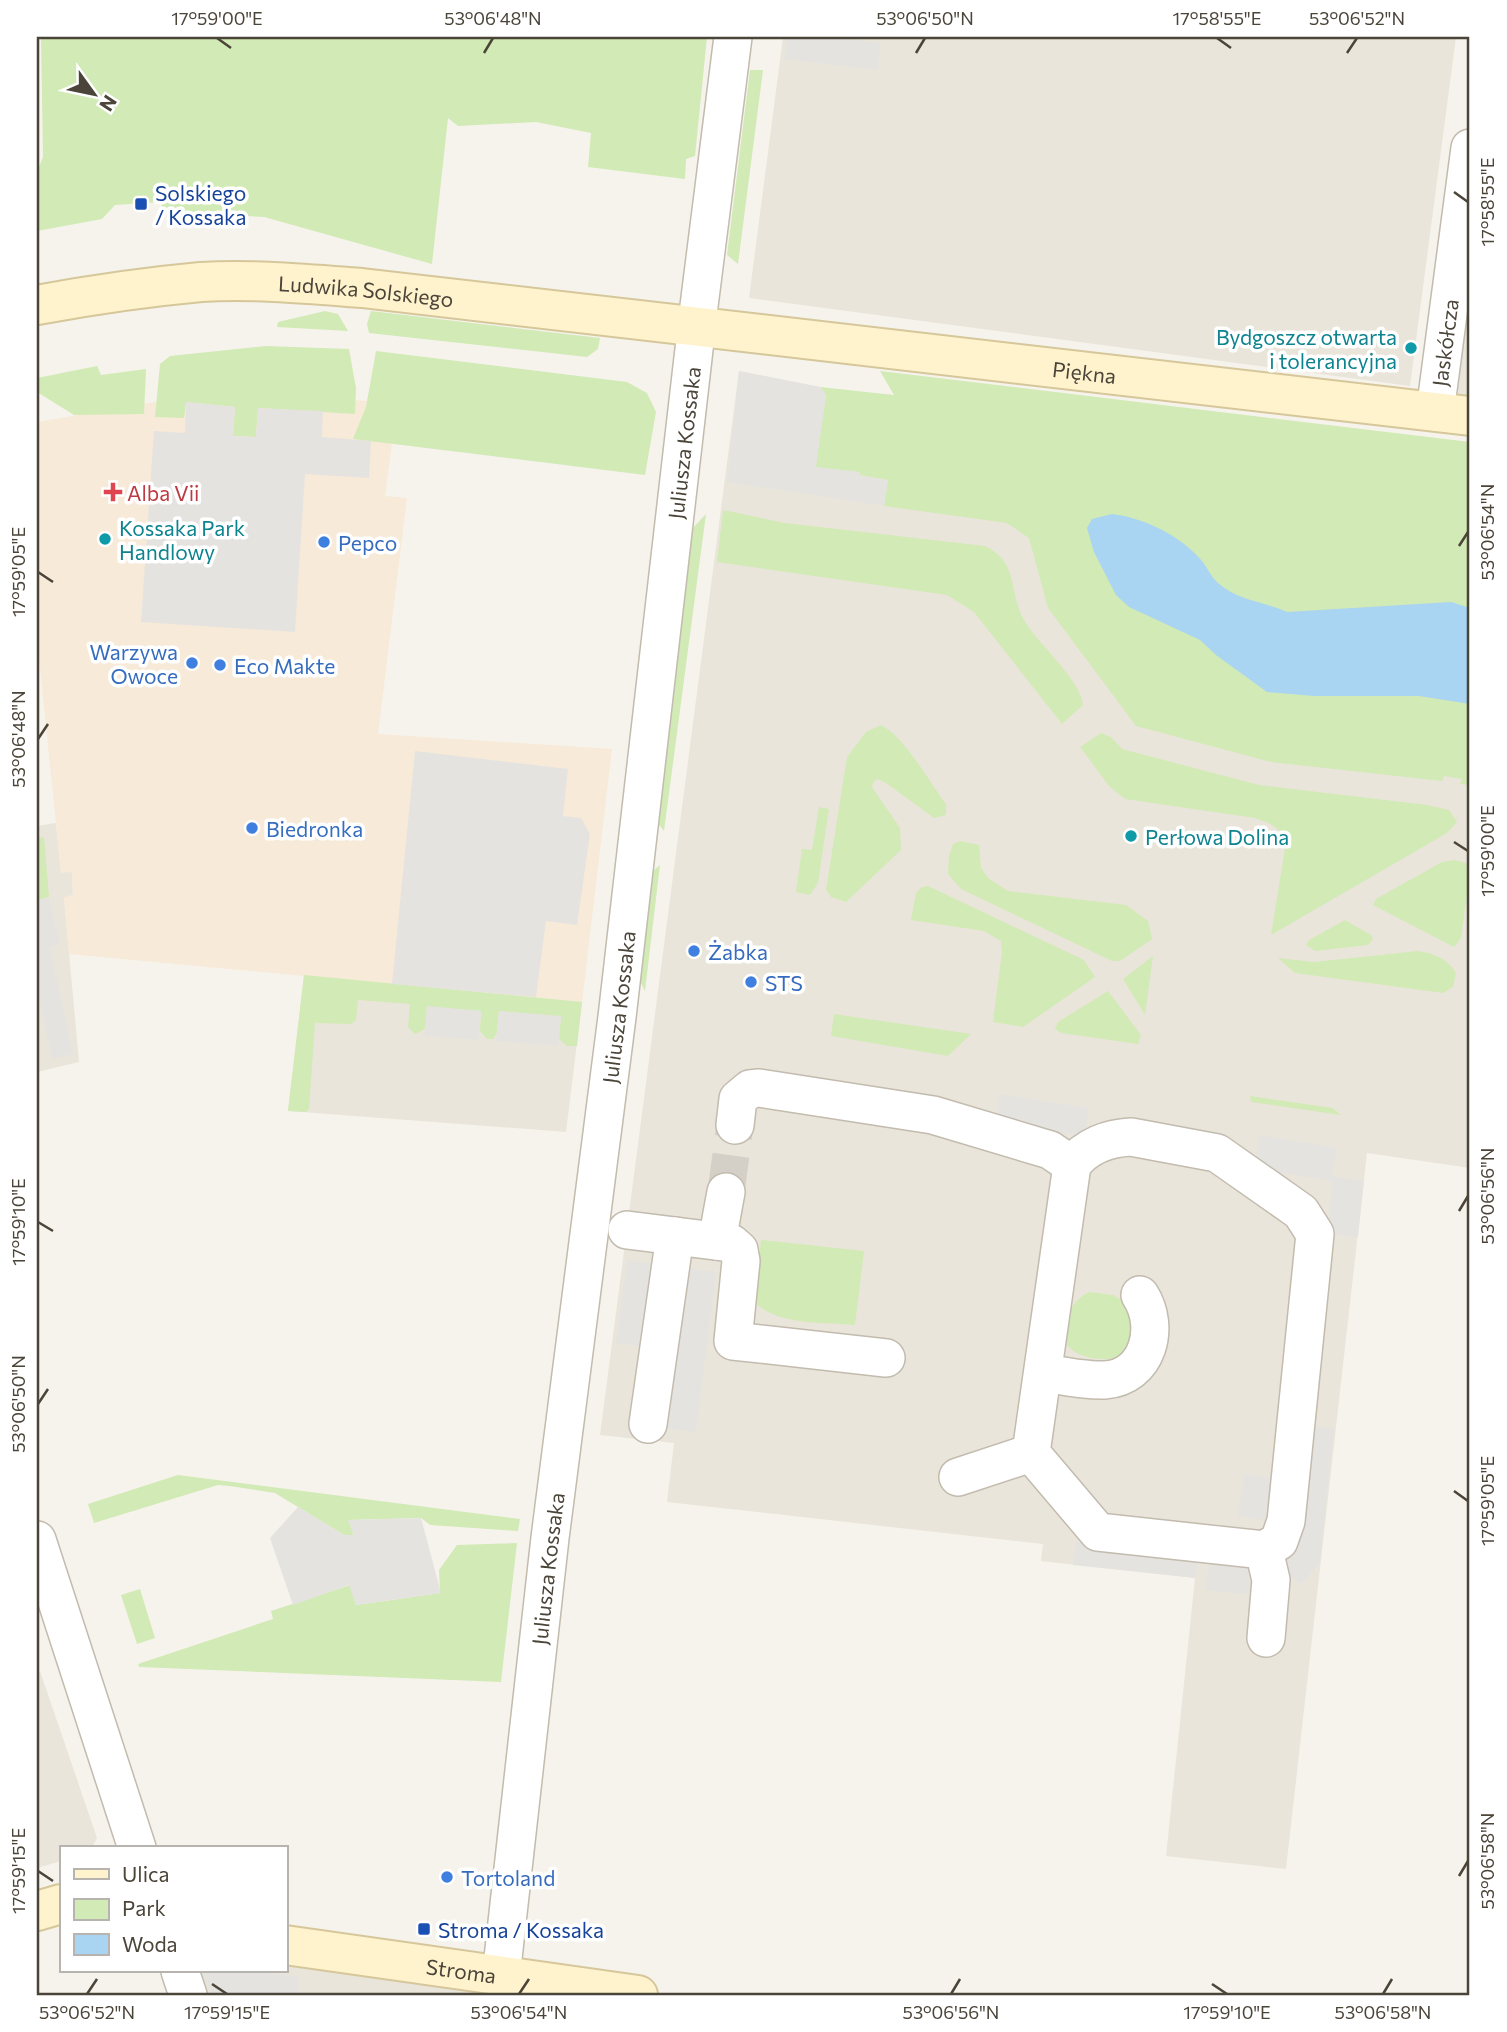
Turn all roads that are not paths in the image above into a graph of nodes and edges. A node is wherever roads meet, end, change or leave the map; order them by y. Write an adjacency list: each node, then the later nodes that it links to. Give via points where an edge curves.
1 (733, 37): 4 (street, Juliusza Kossaka)
2 (1470, 148): 5 (street, Jaskółcza)
3 (37, 305): 4 (street, Ludwika Solskiego, via 177,285 278,281)
4 (696, 326): 5 (street, Piękna); 26 (street, Juliusza Kossaka)
5 (1453, 414)
6 (735, 1125): 7 (street, via 738,1099 759,1088 933,1115 1050,1150)
7 (1072, 1166): 14 (street); 19 (street, via 1084,1153 1115,1138 1205,1149 1301,1212 1313,1228 1286,1521 1279,1541)
8 (726, 1192): 11 (street)
9 (627, 1230): 10 (street)
10 (675, 1236): 11 (street); 15 (street)
11 (717, 1241): 13 (street, via 731,1242 741,1261 733,1341)
12 (1140, 1295): 14 (street, via 1152,1318 1151,1332 1149,1345 1132,1368 1107,1380)
13 (886, 1358)
14 (1044, 1373): 16 (street)
15 (648, 1424)
16 (1031, 1453): 17 (street); 19 (street, via 1098,1531)
17 (958, 1477)
18 (37, 1541): 21 (street)
19 (1264, 1550): 20 (street, via 1271,1580)
20 (1266, 1638)
21 (136, 1846)
22 (60, 1904): 23 (street)
23 (37, 1911)
24 (287, 1945): 26 (street, Stroma)
25 (180, 1972): 27 (street)
26 (501, 1976): 28 (street, Stroma)
27 (188, 1995)
28 (638, 1995)

